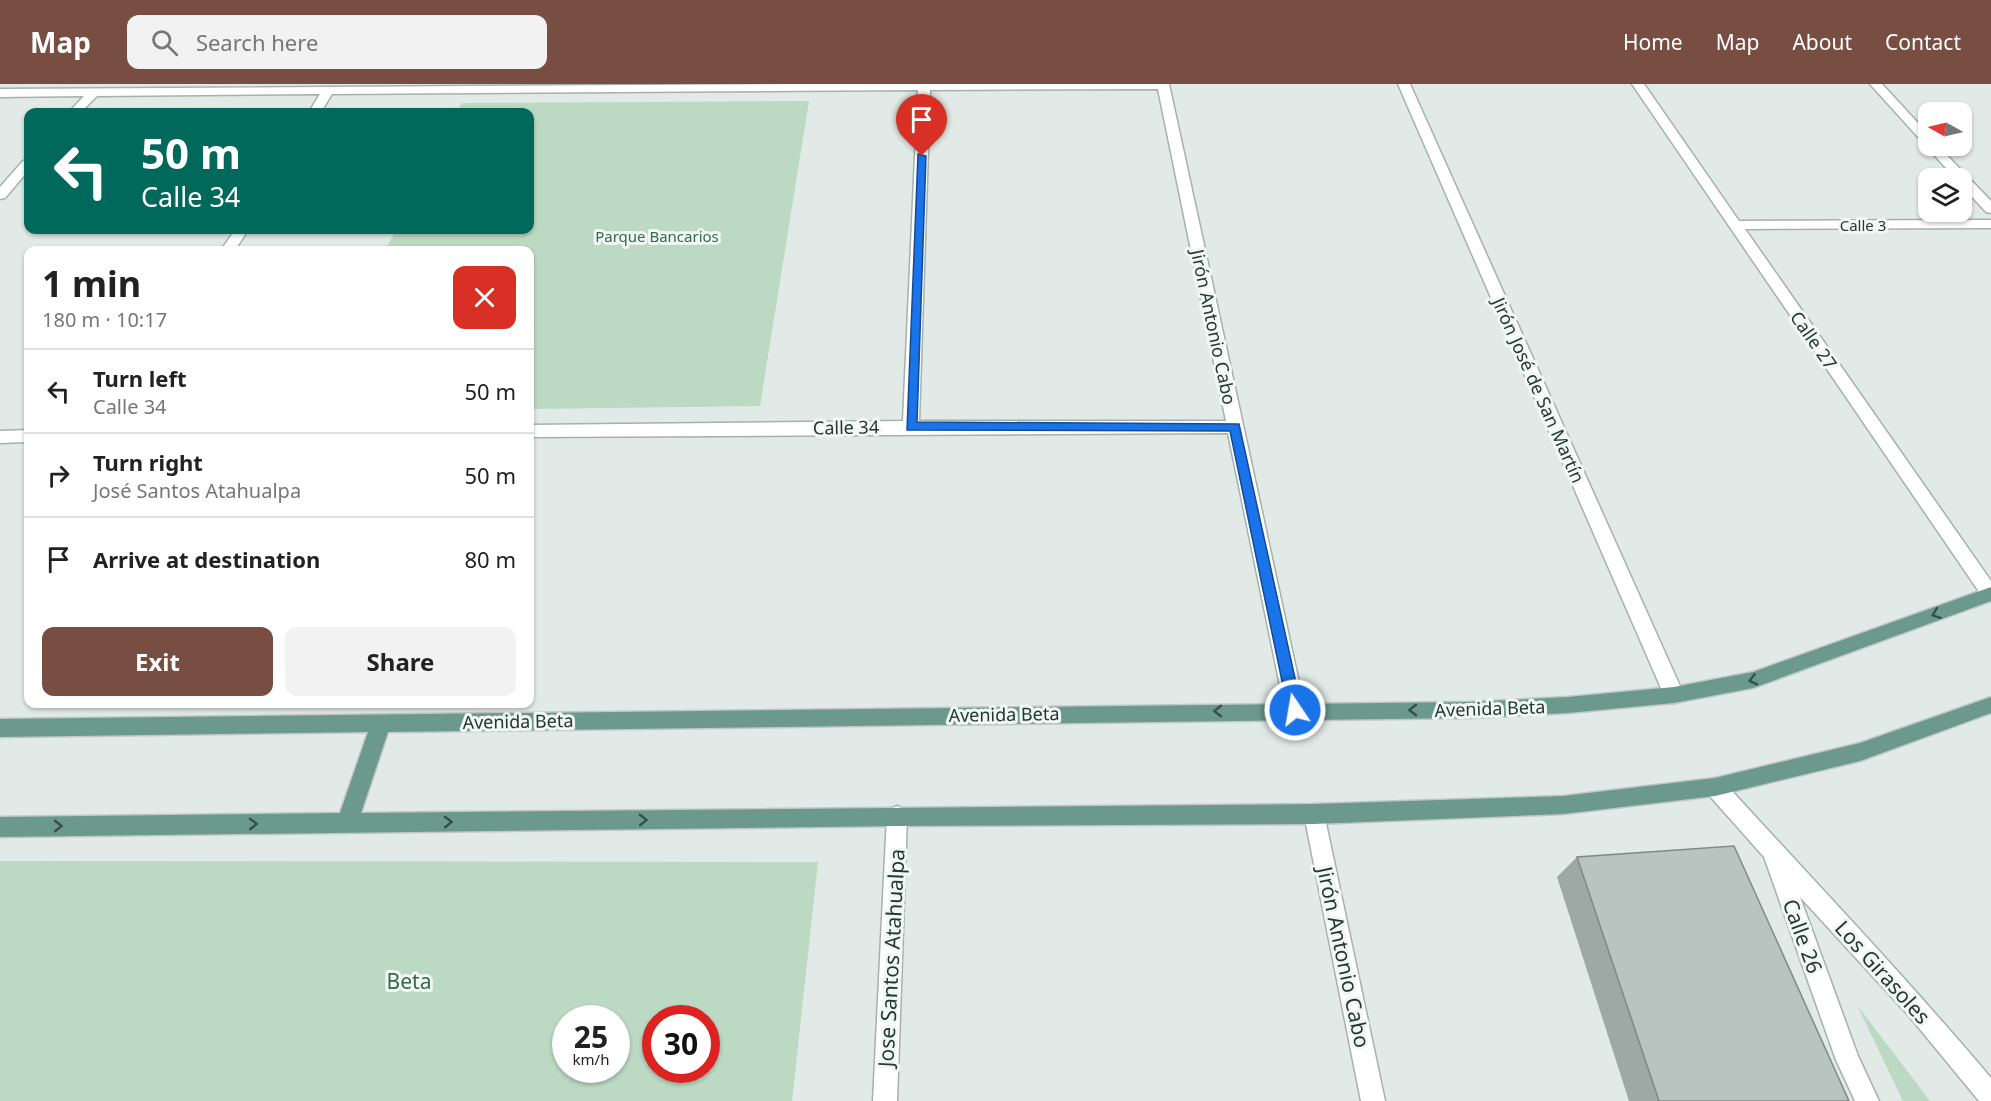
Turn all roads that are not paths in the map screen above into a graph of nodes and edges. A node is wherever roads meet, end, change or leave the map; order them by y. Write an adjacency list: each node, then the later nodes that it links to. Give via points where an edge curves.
1 (1404, 84): 25 (street, Jirón José de San Martín)
2 (1638, 84): 18 (street, Calle 27)
3 (1876, 84): 12 (street)
4 (1163, 85): 6 (street); 20 (street, Jirón Antonio Cabo)
5 (618, 86): 6 (street); 7 (street)
6 (924, 88): 19 (street)
7 (329, 89): 8 (street); 11 (street)
8 (94, 92): 9 (street); 10 (street)
9 (0, 93)
10 (79, 108)
11 (317, 108)
12 (1918, 130)
13 (1941, 156): 16 (street)
14 (24, 168): 15 (street)
15 (0, 195)
16 (1991, 209)
17 (1991, 224): 18 (street, Calle 3)
18 (1734, 225): 24 (street, Calle 27)
19 (911, 427): 20 (street, Calle 34); 21 (street, Calle 34)
20 (1235, 427): 27 (street, Jirón Antonio Cabo)
21 (534, 431)
22 (0, 436): 23 (street)
23 (24, 436)
24 (1990, 594): 25 (main road, Avenida Beta, one-way to 25, via 1754,680)
25 (1674, 695): 27 (main road, Avenida Beta, one-way to 27, via 1470,710)
26 (1991, 705): 30 (main road, via 1860,752)
27 (1295, 710): 28 (main road, Avenida Beta, one-way to 28)
28 (381, 723): 29 (main road, Avenida Beta); 33 (main road)
29 (0, 728)
30 (1715, 787): 31 (main road, via 1563,805); 35 (street, Calle 26)
31 (1314, 814): 32 (main road); 38 (street, Jirón Antonio Cabo)
32 (897, 816): 33 (main road, one-way to 32); 37 (street, Jose Santos Atahualpa)
33 (346, 824): 34 (main road, one-way to 33)
34 (0, 827)
35 (1773, 851): 36 (street, Los Girasoles, via 1917,1008); 39 (street, Calle 26, via 1848,1060)
36 (1991, 1097)
37 (885, 1101)
38 (1373, 1101)
39 (1867, 1101)

